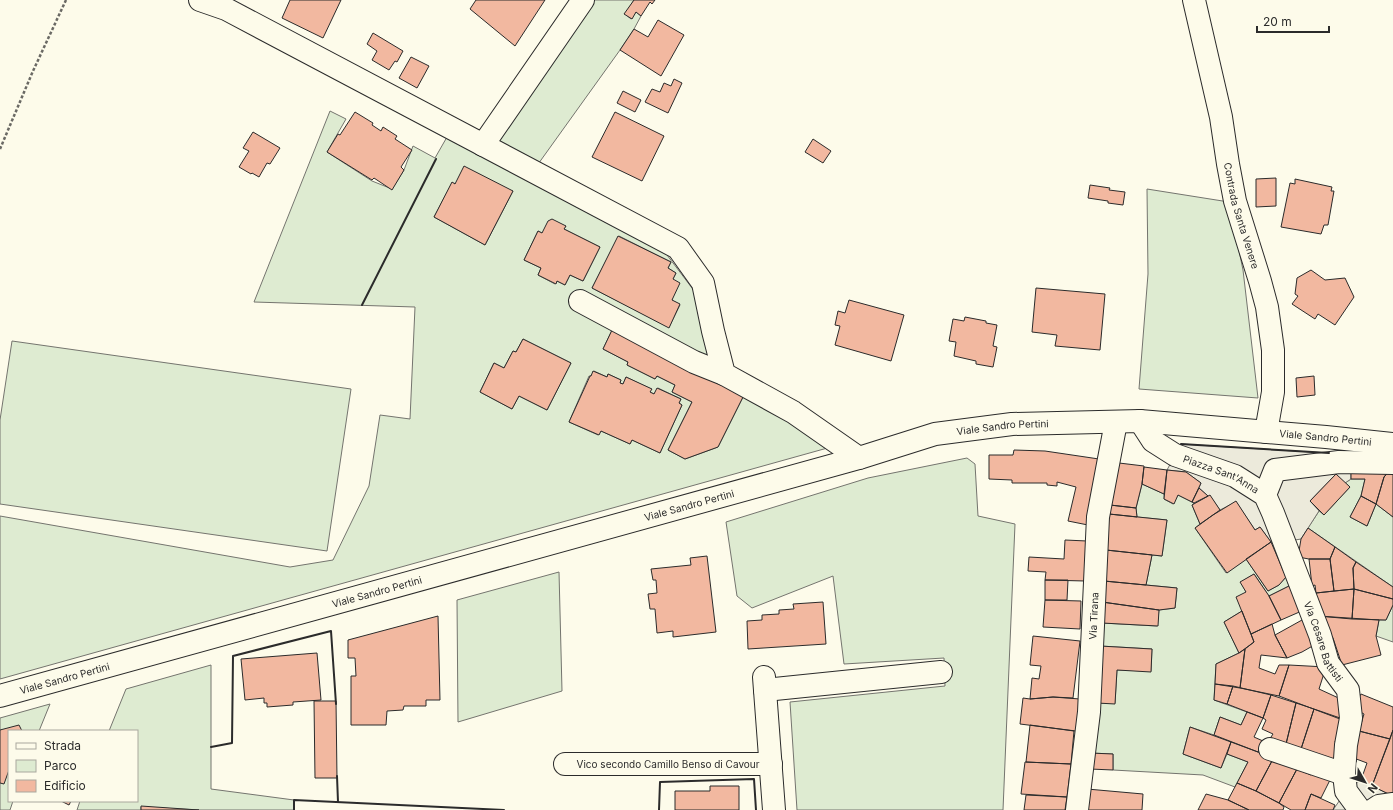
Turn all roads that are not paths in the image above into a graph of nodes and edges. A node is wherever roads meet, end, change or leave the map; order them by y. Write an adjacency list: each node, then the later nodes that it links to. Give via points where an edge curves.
1 (200, 0): 4 (street)
2 (583, 0): 5 (street)
3 (1194, 0): 10 (street, Contrada Santa Venere, via 1221,116 1235,201 1267,307 1273,350 1273,392)
4 (224, 5): 5 (street)
5 (483, 145): 7 (street, via 678,248 703,283 712,331)
6 (580, 301): 7 (street, via 694,362)
7 (724, 374): 12 (street, via 793,412)
8 (1140, 421): 9 (street, Viale Sandro Pertini); 10 (street, Viale Sandro Pertini); 14 (street, Piazza Sant'Anna, via 1154,441 1175,455 1235,476)
9 (1116, 422): 12 (street, Viale Sandro Pertini, via 1012,424 942,433); 24 (street, Via Tirana, via 1098,517 1088,712)
10 (1266, 432): 11 (street, Viale Sandro Pertini)
11 (1393, 444)
12 (859, 458): 17 (street, Viale Sandro Pertini)
13 (1393, 463): 14 (street, via 1339,462 1275,470)
14 (1264, 495): 15 (street, Piazza Sant'Anna)
15 (1283, 542): 21 (street, Via Cesare Battisti, via 1320,635 1328,663 1348,690 1351,718 1346,745)
16 (941, 672): 20 (street, Vico secondo Camillo Benso di Cavour, via 765,684)
17 (0, 696)
18 (1270, 749): 21 (street)
19 (565, 764): 20 (street, Vico secondo Camillo Benso di Cavour)
20 (770, 764): 23 (street, Vico secondo Camillo Benso di Cavour)
21 (1345, 782): 25 (street)
22 (1393, 804): 26 (street, via 1379,806)
23 (774, 810)
24 (1077, 810)
25 (1360, 810)
26 (1373, 810)

